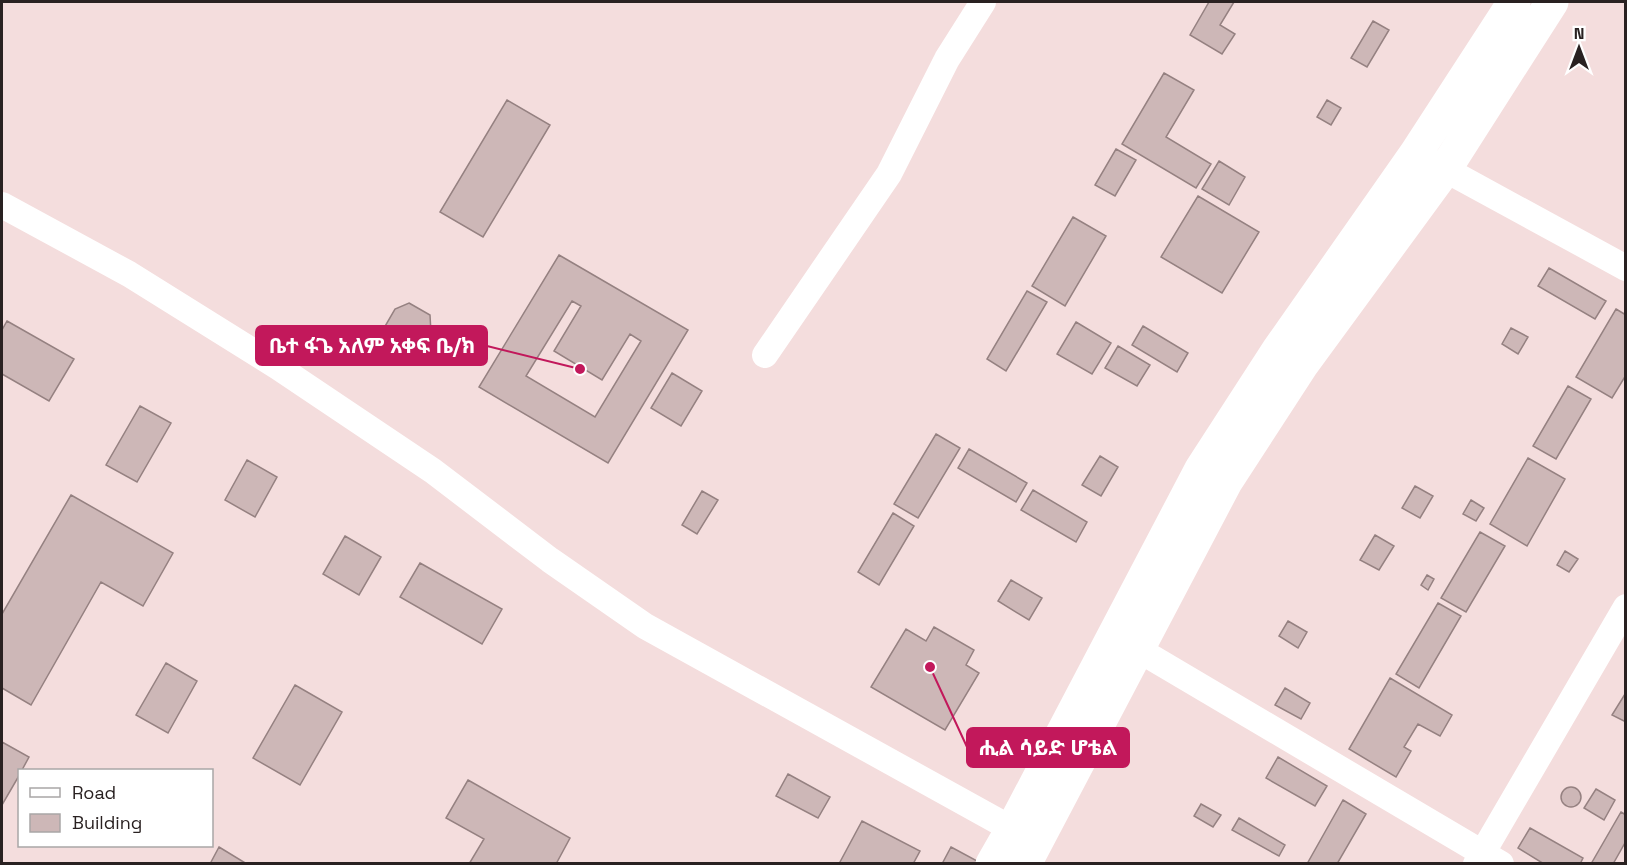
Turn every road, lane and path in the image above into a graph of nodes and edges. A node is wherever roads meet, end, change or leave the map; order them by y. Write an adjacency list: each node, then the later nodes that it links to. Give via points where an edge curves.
1 (983, 2): 8 (street, via 947,59 889,174)
2 (1514, 2): 4 (main road)
3 (1552, 2): 5 (main road)
4 (1416, 153): 5 (street); 11 (main road, via 1278,350 1202,469)
5 (1444, 171): 7 (street); 10 (main road, via 1302,365 1226,482)
6 (2, 205): 11 (street, via 129,274 278,367 433,471 645,626)
7 (1626, 268)
8 (765, 355)
9 (1626, 607): 12 (street)
10 (1139, 650): 12 (street); 14 (main road)
11 (1012, 829): 13 (main road)
12 (1486, 859)
13 (992, 864)
14 (1025, 864)

